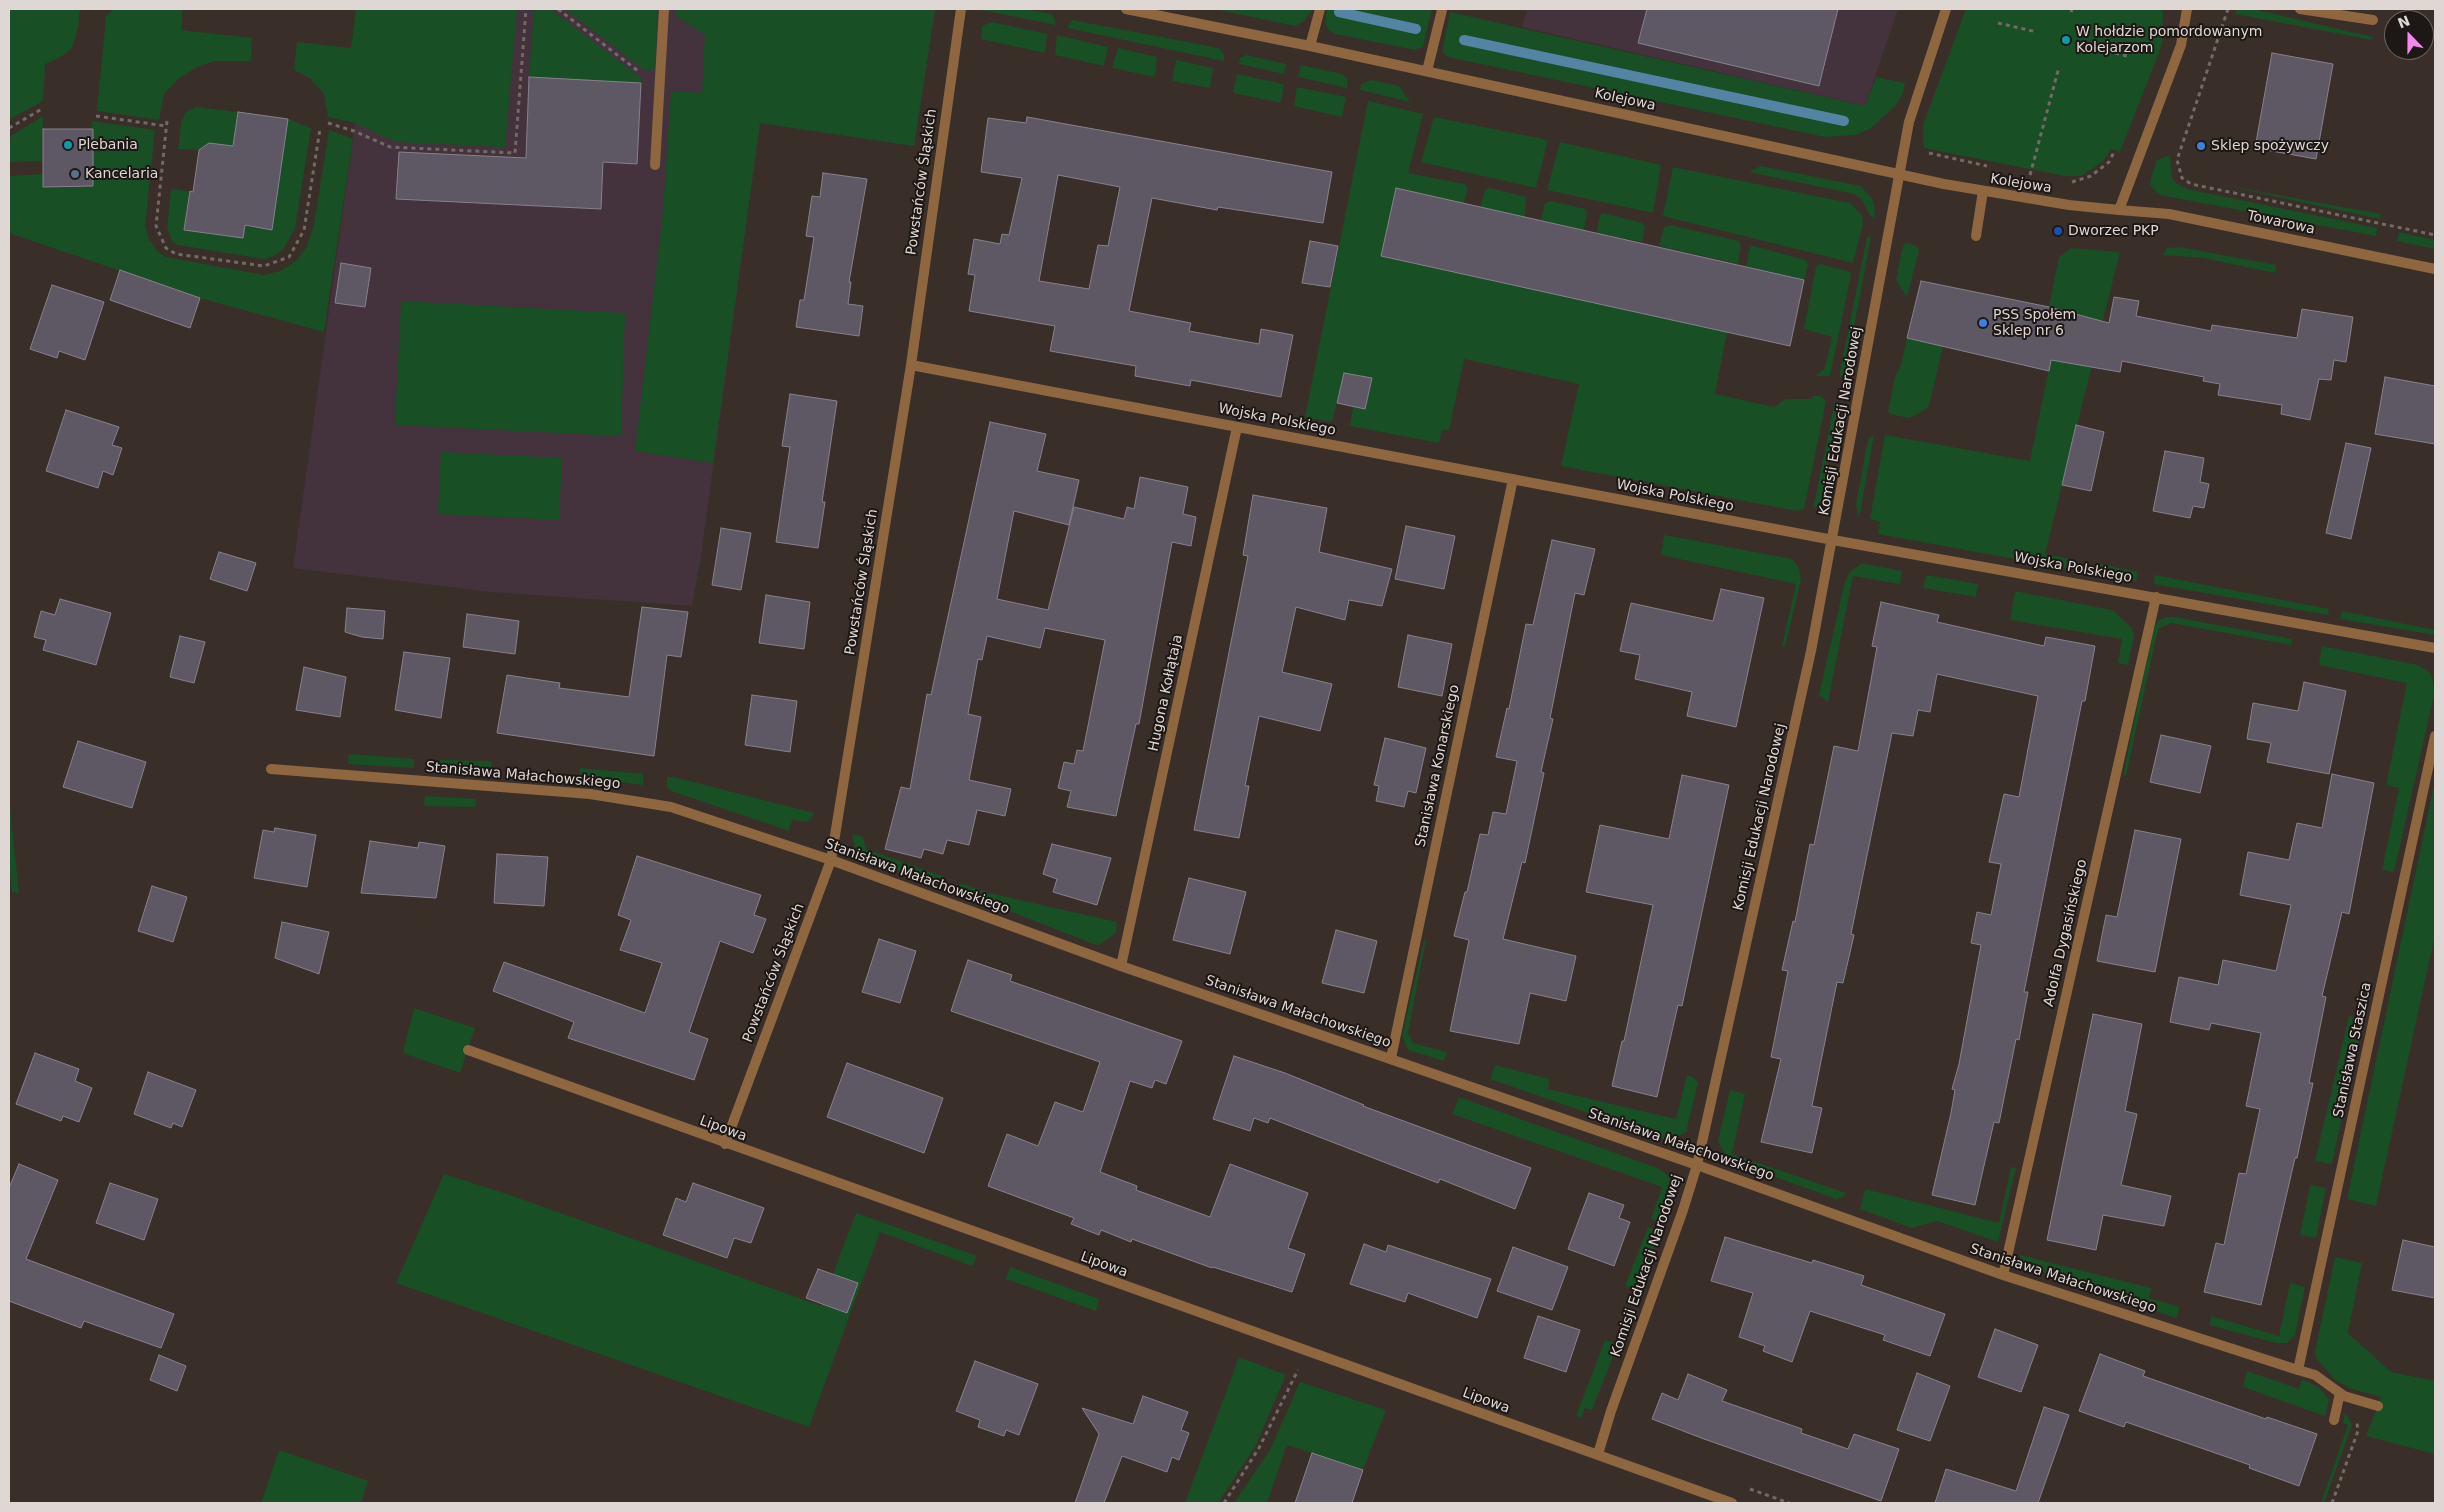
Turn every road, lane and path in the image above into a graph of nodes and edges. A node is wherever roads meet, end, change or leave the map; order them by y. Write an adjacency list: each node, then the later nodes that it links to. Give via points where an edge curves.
1 (526, 9): 24 (path, via 515,153 390,147)
2 (558, 9): 20 (path)
3 (664, 9): 30 (street)
4 (961, 9): 42 (street, Powstańców Śląskich)
5 (1126, 9): 15 (street, Kolejowa)
6 (1320, 9): 15 (street)
7 (1946, 9): 32 (street, Komisji Edukacji Narodowej, via 1909,122)
8 (2188, 9): 38 (street, via 2181,45)
9 (2228, 9): 39 (path, via 2177,160 2182,178 2190,184)
10 (2300, 9): 12 (street)
11 (1442, 10): 19 (street)
12 (2373, 20)
13 (1998, 23): 14 (path)
14 (2037, 32)
15 (1310, 46): 19 (street, Kolejowa)
16 (2092, 47): 17 (path)
17 (2127, 56)
18 (2058, 67): 34 (path)
19 (1427, 71): 32 (street, Kolejowa)
20 (642, 74)
21 (42, 108): 26 (path)
22 (96, 116): 25 (path)
23 (167, 120): 25 (path)
24 (328, 123)
25 (166, 126): 27 (path, via 156,226 166,248 176,254 264,266 289,257 301,237)
26 (9, 128)
27 (320, 129)
28 (2116, 150): 36 (path, via 2109,162 2091,176)
29 (1929, 153): 31 (path)
30 (655, 165)
31 (1994, 168)
32 (1898, 173): 37 (street, Kolejowa); 45 (street, Komisji Edukacji Narodowej)
33 (2021, 173): 34 (path)
34 (2030, 175): 35 (path)
35 (2039, 177)
36 (2064, 182)
37 (1983, 192): 38 (street, Kolejowa); 40 (street)
38 (2119, 210): 41 (street, Towarowa, via 2169,214)
39 (2435, 235)
40 (1976, 236)
41 (2435, 269)
42 (911, 365): 43 (street, Wojska Polskiego); 50 (street, Powstańców Śląskich)
43 (1238, 427): 44 (street, Wojska Polskiego); 51 (street, Hugona Kołłątaja)
44 (1513, 479): 45 (street, Wojska Polskiego); 53 (street, Stanisława Konarskiego)
45 (1833, 540): 46 (street, Wojska Polskiego); 55 (street, Komisji Edukacji Narodowej)
46 (2156, 597): 47 (street, Wojska Polskiego); 56 (street, Adolfa Dygasińskiego)
47 (2435, 648)
48 (2435, 736): 58 (street, Stanisława Staszica)
49 (271, 769): 50 (street, Stanisława Małachowskiego, via 590,794 671,807)
50 (831, 860): 51 (street, Stanisława Małachowskiego); 54 (street, Powstańców Śląskich)
51 (1121, 966): 53 (street, Stanisława Małachowskiego)
52 (468, 1050): 54 (street, Lipowa)
53 (1391, 1058): 55 (street, Stanisława Małachowskiego)
54 (725, 1144): 57 (street, Lipowa)
55 (1696, 1165): 56 (street, Stanisława Małachowskiego); 63 (street, Komisji Edukacji Narodowej)
56 (2003, 1275): 58 (street, Stanisława Małachowskiego)
57 (1306, 1351): 63 (street, Lipowa); 64 (path, via 1259,1448)
58 (2298, 1370): 59 (street, Stanisława Małachowskiego, via 2315,1375)
59 (2340, 1393): 60 (street, Stanisława Małachowskiego); 62 (street)
60 (2355, 1399): 61 (street, Stanisława Małachowskiego); 66 (path, via 2358,1431)
61 (2378, 1406)
62 (2334, 1420)
63 (1598, 1454): 65 (street, Lipowa)
64 (1224, 1503)
65 (1732, 1503)
66 (2332, 1503)

